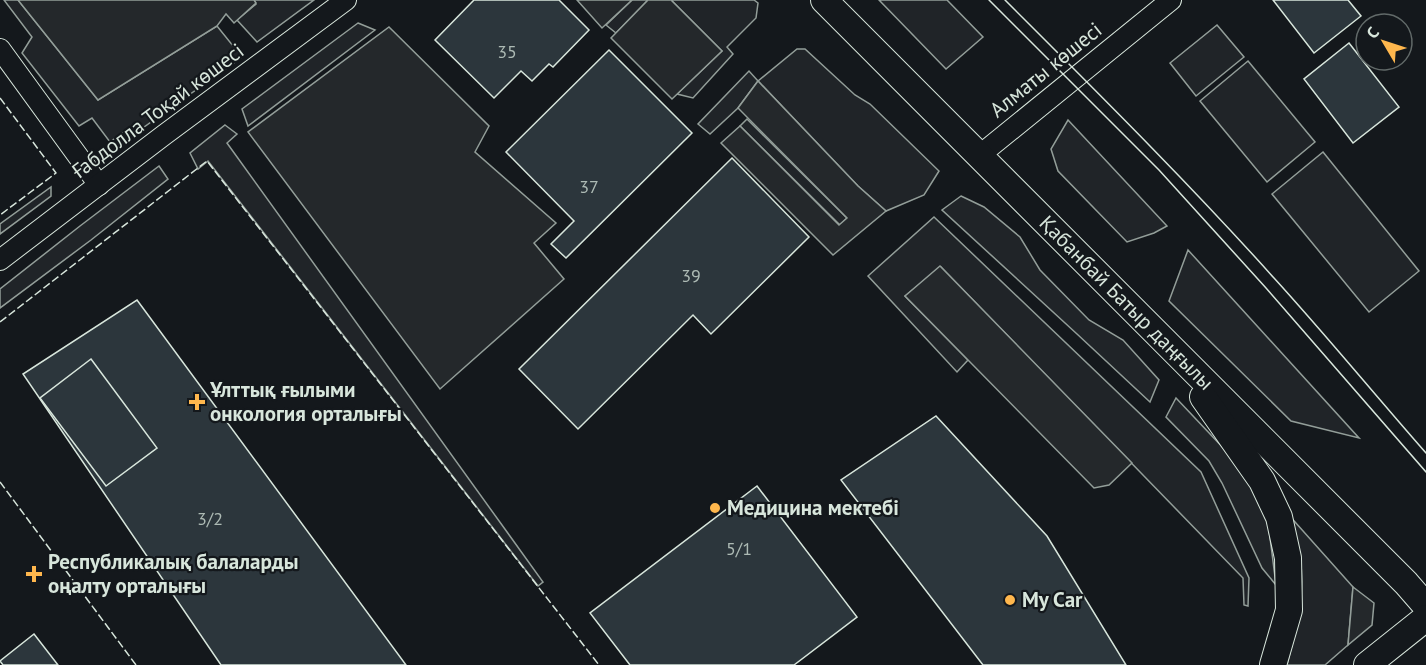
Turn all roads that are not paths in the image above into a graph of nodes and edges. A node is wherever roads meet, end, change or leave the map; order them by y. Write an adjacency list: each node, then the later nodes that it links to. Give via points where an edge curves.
1 (346, 0): 6 (street, Ғабдолла Тоқай көшесі)
2 (824, 0): 5 (main road, Қабанбай Батыр даңғылы)
3 (1171, 0): 5 (street, Алматы көшесі)
4 (0, 50): 6 (street)
5 (980, 155): 8 (main road, Қабанбай Батыр даңғылы)
6 (99, 185): 7 (street, Ғабдолла Тоқай көшесі)
7 (0, 260)
8 (1162, 338): 9 (main road, Қабанбай Батыр даңғылы); 11 (main road, via 1262,481 1279,517 1288,558 1289,609)
9 (1426, 606)
10 (1426, 618): 12 (main road)
11 (1273, 665)
12 (1367, 665)

